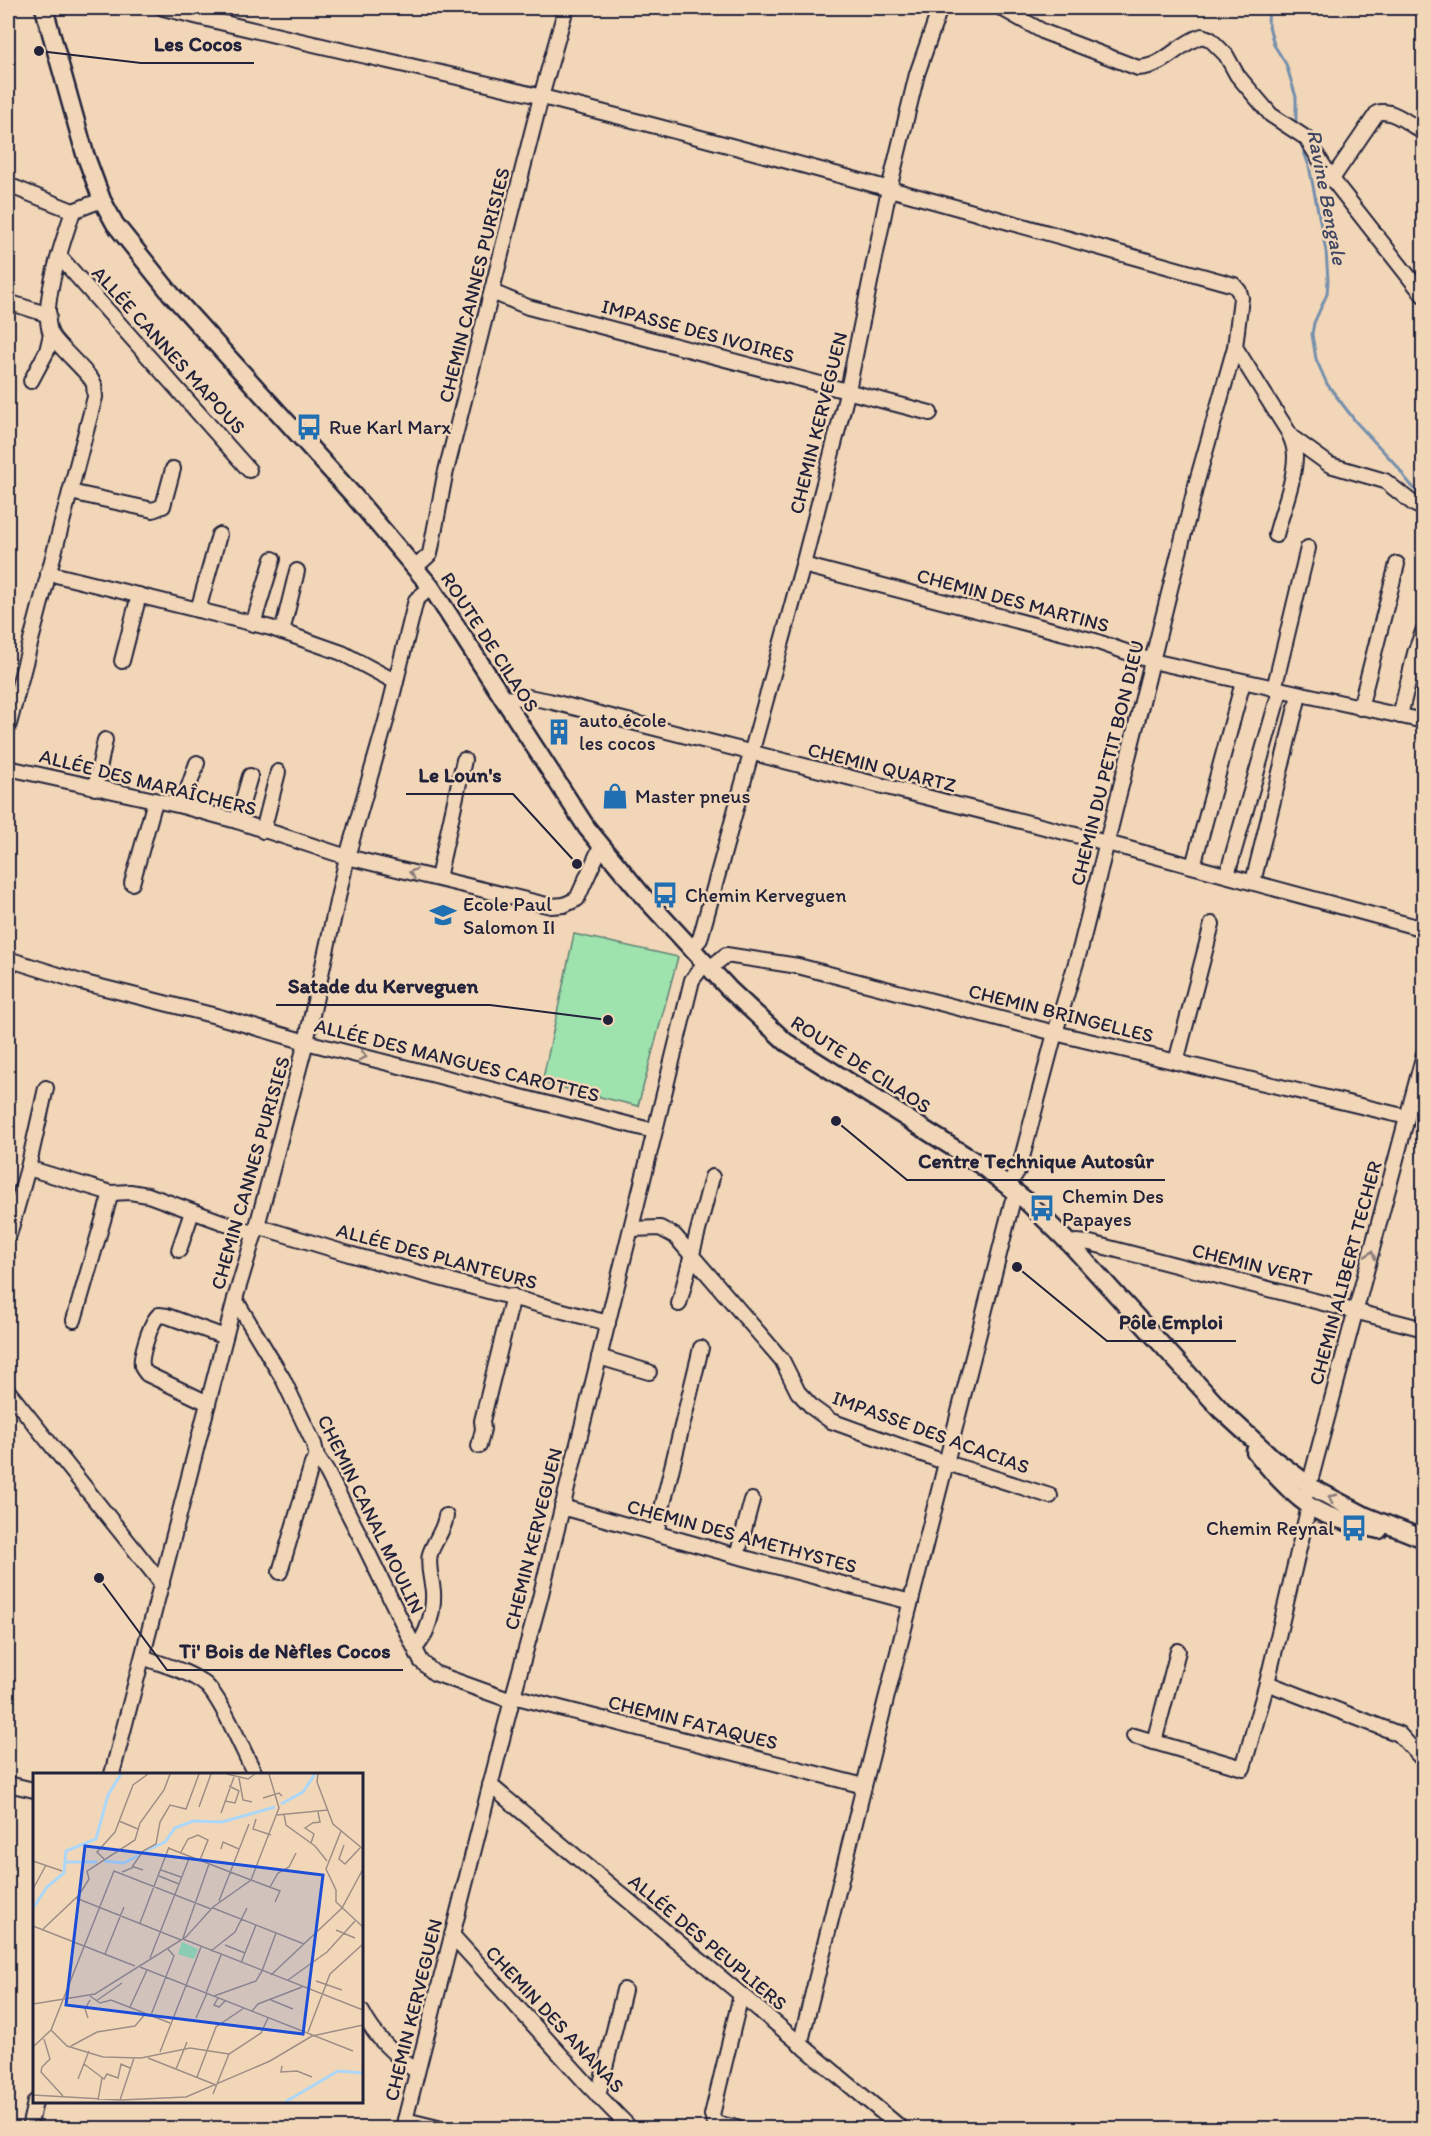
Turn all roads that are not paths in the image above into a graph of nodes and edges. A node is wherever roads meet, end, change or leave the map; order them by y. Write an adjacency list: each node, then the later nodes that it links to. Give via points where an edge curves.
1 (44, 8): 11 (main road, ROUTE DE CILAOS)
2 (163, 8): 6 (street)
3 (566, 8): 6 (street, CHEMIN CANNES PURISIES)
4 (940, 8): 10 (street, CHEMIN KERVEGUEN, via 917,74)
5 (1001, 8): 8 (street, via 1044,32 1138,68 1162,62 1194,39 1210,39 1271,115 1306,138)
6 (541, 97): 10 (street); 14 (street, CHEMIN CANNES PURISIES)
7 (1424, 133): 8 (street, via 1391,113 1377,113)
8 (1332, 178): 15 (street)
9 (8, 185): 12 (street)
10 (889, 189): 19 (street, CHEMIN DU PETIT BON DIEU, via 1234,285 1240,298); 21 (street, CHEMIN KERVEGUEN)
11 (102, 200): 12 (street); 34 (main road, ROUTE DE CILAOS, via 115,224 151,270)
12 (73, 211): 13 (street)
13 (59, 256): 17 (street); 25 (street, ALLÉE CANNES MAPOUS)
14 (492, 292): 21 (street, IMPASSE DES IVOIRES, via 528,307); 34 (street, CHEMIN CANNES PURISIES, via 445,475 430,554)
15 (1424, 296)
16 (8, 302): 17 (street)
17 (49, 315): 18 (street)
18 (51, 334): 20 (street); 26 (street, via 92,379 95,390)
19 (1235, 347): 23 (street); 44 (street, CHEMIN DU PETIT BON DIEU)
20 (31, 381)
21 (848, 390): 22 (street, IMPASSE DES IVOIRES); 33 (street, CHEMIN KERVEGUEN)
22 (930, 413)
23 (1290, 436): 27 (street, via 1330,465 1385,481); 29 (street, via 1295,455 1293,471)
24 (173, 469): 26 (street, via 163,506 158,509)
25 (249, 470)
26 (70, 492): 36 (street)
27 (1424, 508)
28 (219, 535): 39 (street)
29 (1276, 535)
30 (1308, 548): 47 (street)
31 (273, 559): 40 (street)
32 (1396, 564): 50 (street)
33 (803, 565): 44 (street, CHEMIN DES MARTINS, via 1095,641); 55 (street, CHEMIN KERVEGUEN)
34 (415, 568): 37 (main road, ROUTE DE CILAOS)
35 (297, 571): 42 (street)
36 (48, 573): 38 (street); 52 (street)
37 (431, 587): 45 (street, CHEMIN CANNES PURISIES, via 416,600); 49 (main road, ROUTE DE CILAOS)
38 (139, 595): 39 (street); 43 (street)
39 (198, 610): 40 (street)
40 (253, 624): 42 (street)
41 (1424, 629): 51 (street)
42 (282, 632): 45 (street, via 342,653)
43 (122, 661)
44 (1152, 662): 46 (street, CHEMIN DES MARTINS); 66 (street, CHEMIN DU PETIT BON DIEU)
45 (396, 682): 68 (street, CHEMIN CANNES PURISIES)
46 (1243, 682): 47 (street, CHEMIN DES MARTINS); 69 (street)
47 (1277, 690): 48 (street, CHEMIN DES MARTINS); 70 (street)
48 (1299, 695): 50 (street, CHEMIN DES MARTINS); 72 (street)
49 (502, 699): 55 (street, CHEMIN QUARTZ, via 528,697 549,701); 67 (main road, ROUTE DE CILAOS)
50 (1360, 708): 51 (street, CHEMIN DES MARTINS)
51 (1400, 716): 53 (street, CHEMIN DES MARTINS)
52 (9, 719)
53 (1424, 721)
54 (105, 740): 61 (street)
55 (751, 754): 66 (street, CHEMIN QUARTZ); 76 (street, CHEMIN KERVEGUEN, via 700,939)
56 (464, 760): 71 (street)
57 (198, 764): 63 (street)
58 (8, 768): 61 (street, ALLÉE DES MARAÎCHERS)
59 (278, 772): 65 (street)
60 (250, 776): 64 (street)
61 (94, 788): 62 (street, ALLÉE DES MARAÎCHERS)
62 (155, 801): 63 (street, ALLÉE DES MARAÎCHERS); 73 (street)
63 (182, 806): 64 (street, ALLÉE DES MARAÎCHERS)
64 (237, 821): 65 (street, ALLÉE DES MARAÎCHERS)
65 (262, 831): 68 (street, ALLÉE DES MARAÎCHERS)
66 (1107, 843): 69 (street, CHEMIN QUARTZ); 79 (street, CHEMIN DU PETIT BON DIEU)
67 (600, 846): 71 (street, ALLÉE DES MARAÎCHERS, via 577,899 564,905 551,906); 76 (main road, ROUTE DE CILAOS)
68 (347, 856): 71 (street, ALLÉE DES MARAÎCHERS, one-way to 68); 80 (street, CHEMIN CANNES PURISIES)
69 (1193, 866): 70 (street, CHEMIN QUARTZ)
70 (1227, 875): 72 (street, CHEMIN QUARTZ)
71 (438, 878)
72 (1253, 882): 75 (street, CHEMIN QUARTZ)
73 (132, 883)
74 (1212, 924): 82 (street)
75 (1424, 929)
76 (692, 948): 78 (main road, ROUTE DE CILAOS)
77 (8, 959): 80 (street, ALLÉE DES MANGUES CAROTTES)
78 (708, 966): 79 (street, CHEMIN BRINGELLES, via 726,954 798,966); 85 (street, CHEMIN KERVEGUEN, via 692,980); 88 (main road, ROUTE DE CILAOS, via 786,1042)
79 (1055, 1033): 82 (street, CHEMIN BRINGELLES); 88 (street, CHEMIN DU PETIT BON DIEU)
80 (306, 1042): 85 (street, ALLÉE DES MANGUES CAROTTES, one-way to 85); 92 (street, CHEMIN CANNES PURISIES)
81 (1424, 1054): 84 (street, CHEMIN ALIBERT TECHER)
82 (1176, 1062): 84 (street, CHEMIN BRINGELLES)
83 (46, 1088): 86 (street)
84 (1407, 1117): 100 (street, CHEMIN ALIBERT TECHER, one-way to 84)
85 (654, 1131): 91 (street, CHEMIN KERVEGUEN)
86 (28, 1168): 89 (street, ALLÉE DES PLANTEURS); 93 (street)
87 (712, 1177): 96 (street)
88 (1013, 1189): 94 (main road, ROUTE DE CILAOS); 112 (street, CHEMIN DU PETIT BON DIEU)
89 (111, 1192): 90 (street, ALLÉE DES PLANTEURS, via 148,1195); 101 (street)
90 (192, 1212): 92 (street, ALLÉE DES PLANTEURS); 95 (street)
91 (632, 1229): 96 (street, IMPASSE DES ACACIAS, via 665,1229); 102 (street, CHEMIN KERVEGUEN)
92 (256, 1230): 97 (street, ALLÉE DES PLANTEURS); 98 (street, CHEMIN CANNES PURISIES)
93 (9, 1235)
94 (1072, 1246): 100 (street, CHEMIN VERT, via 1076,1242 1090,1243); 114 (main road, ROUTE DE CILAOS, via 1222,1411 1269,1469)
95 (179, 1250)
96 (692, 1257): 99 (street); 112 (street, IMPASSE DES ACACIAS, via 782,1360 798,1392 813,1408 831,1421)
97 (513, 1296): 102 (street, ALLÉE DES PLANTEURS); 110 (street)
98 (235, 1299): 104 (street, CHEMIN CANNES PURISIES); 111 (street, CHEMIN CANAL MOULIN, via 283,1379 314,1444)
99 (679, 1304)
100 (1356, 1311): 103 (street, CHEMIN VERT); 114 (street, CHEMIN ALIBERT TECHER)
101 (74, 1320)
102 (608, 1323): 106 (street, CHEMIN KERVEGUEN)
103 (1424, 1329)
104 (225, 1336): 109 (street, CHEMIN CANNES PURISIES); 109 (street, via 159,1315 153,1320 142,1359 147,1374)
105 (701, 1348): 118 (street)
106 (599, 1357): 107 (street); 116 (street, CHEMIN KERVEGUEN)
107 (650, 1372)
108 (8, 1391): 122 (street)
109 (208, 1403): 122 (street, CHEMIN CANNES PURISIES)
110 (479, 1446)
111 (316, 1457): 121 (street); 124 (street, CHEMIN CANAL MOULIN)
112 (947, 1463): 113 (street, IMPASSE DES ACACIAS); 123 (street, CHEMIN DU PETIT BON DIEU)
113 (1050, 1496)
114 (1307, 1498): 119 (main road, ROUTE DE CILAOS, via 1349,1523 1376,1525); 127 (street)
115 (752, 1500): 120 (street)
116 (562, 1507): 118 (street, CHEMIN DES AMETHYSTES); 128 (street, CHEMIN KERVEGUEN)
117 (446, 1516): 124 (street, via 430,1555 433,1602 426,1633)
118 (656, 1533): 120 (street, CHEMIN DES AMETHYSTES)
119 (1424, 1539)
120 (737, 1556): 123 (street, CHEMIN DES AMETHYSTES)
121 (280, 1572)
122 (162, 1584): 126 (street, CHEMIN CANNES PURISIES)
123 (911, 1602): 136 (street, CHEMIN DU PETIT BON DIEU)
124 (415, 1648): 128 (street, CHEMIN CANAL MOULIN, via 421,1661 434,1673)
125 (1178, 1651): 130 (street)
126 (143, 1657): 132 (street, CHEMIN CANNES PURISIES); 133 (street, via 193,1676 207,1686)
127 (1267, 1683): 130 (street, via 1243,1768); 131 (street, via 1399,1734)
128 (512, 1698): 135 (street, CHEMIN KERVEGUEN); 136 (street, CHEMIN FATAQUES)
129 (1134, 1736): 130 (street)
130 (1154, 1742)
131 (1424, 1761)
132 (112, 1773)
133 (254, 1773)
134 (8, 1784): 137 (street)
135 (490, 1785): 138 (street, CHEMIN KERVEGUEN); 140 (street, ALLÉE DES PEUPLIERS)
136 (864, 1785): 142 (street, CHEMIN DU PETIT BON DIEU)
137 (33, 1790)
138 (452, 1935): 143 (street, CHEMIN KERVEGUEN); 144 (street, CHEMIN DES ANANAS)
139 (624, 1990): 144 (street)
140 (741, 1995): 142 (street, ALLÉE DES PEUPLIERS); 150 (street, via 712,2115 716,2123)
141 (363, 2014): 143 (street, via 387,2049)
142 (800, 2044): 151 (street, ALLÉE DES PEUPLIERS)
143 (417, 2072): 146 (street, CHEMIN KERVEGUEN)
144 (598, 2096): 149 (street, CHEMIN DES ANANAS)
145 (35, 2103): 147 (street)
146 (404, 2124): 148 (street)
147 (29, 2128)
148 (438, 2128)
149 (630, 2128)
150 (737, 2128)
151 (902, 2128)

